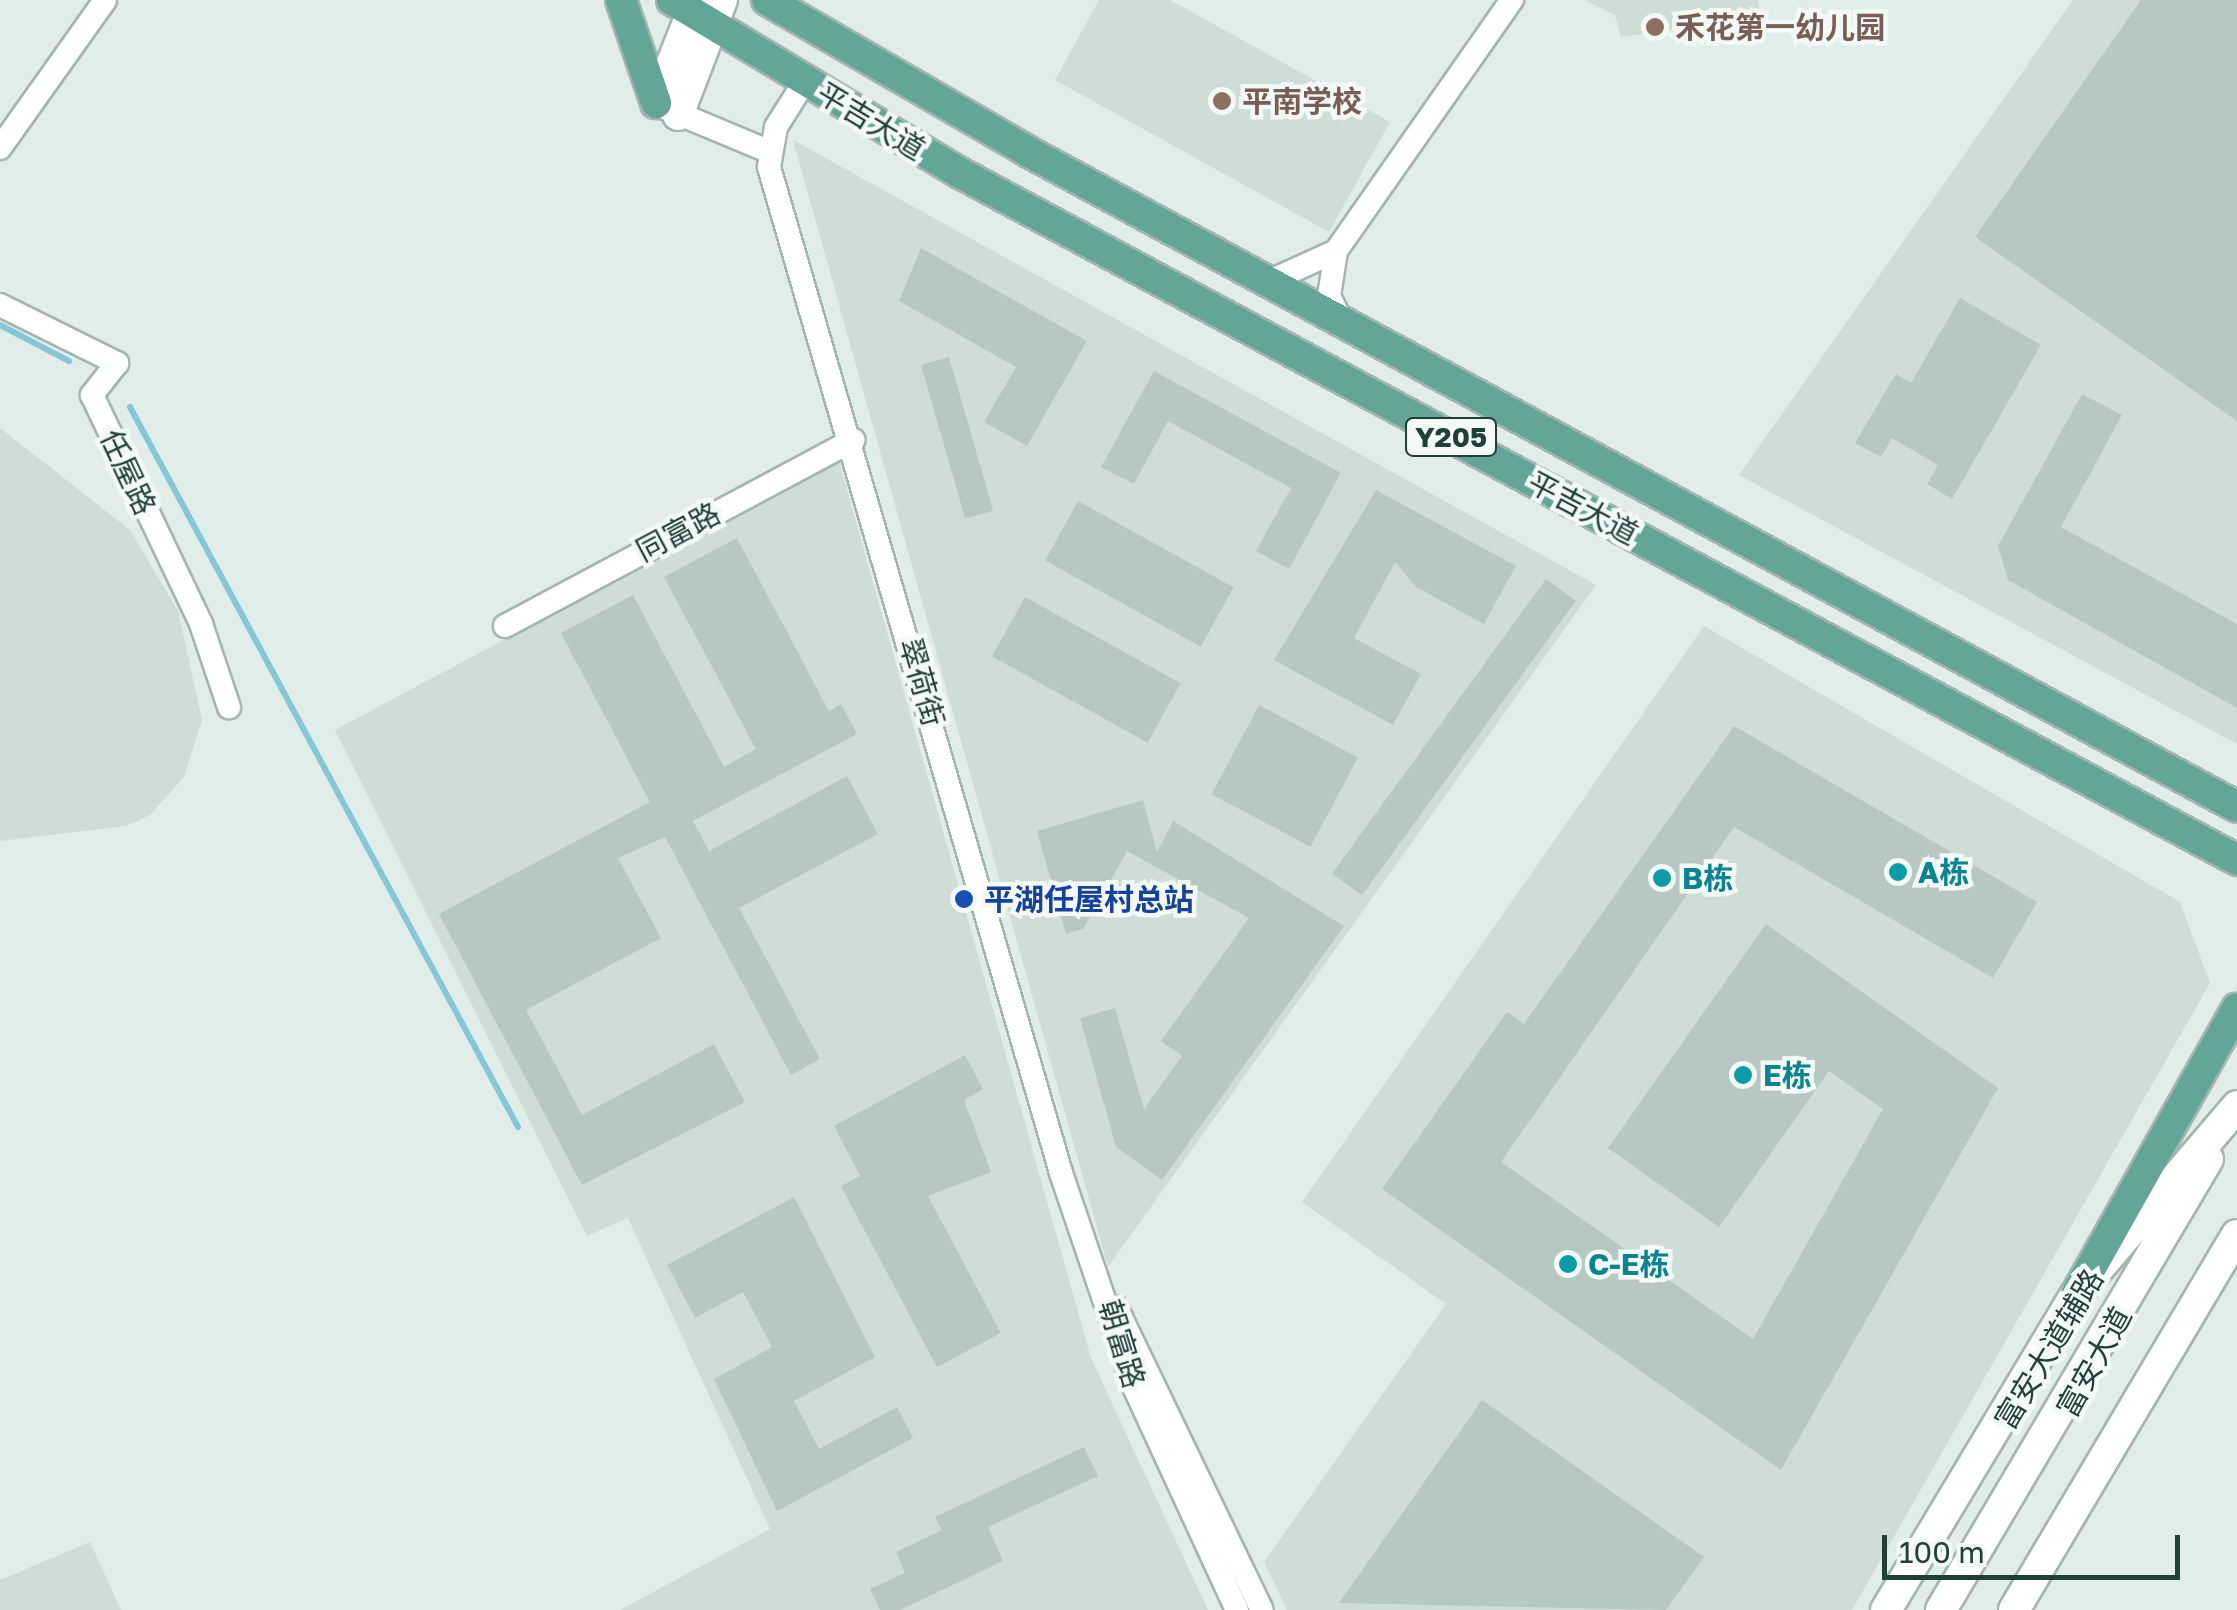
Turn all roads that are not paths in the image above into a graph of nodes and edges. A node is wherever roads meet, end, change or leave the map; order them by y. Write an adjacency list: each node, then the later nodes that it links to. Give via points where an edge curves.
1 (105, 0): 12 (street)
2 (621, 0): 10 (main road)
3 (768, 0): 7 (main road, 平吉大道 / Y205)
4 (800, 0): 7 (main road)
5 (1512, 0): 14 (street)
6 (700, 8): 9 (main road, 平吉大道 / Y205); 10 (main road)
7 (847, 47): 8 (main road, 平吉大道 / Y205)
8 (901, 78): 11 (main road); 15 (main road, 平吉大道 / Y205)
9 (805, 81): 11 (main road, 平吉大道 / Y205); 13 (street)
10 (667, 109): 13 (street)
11 (874, 124): 22 (main road, 平吉大道 / Y205)
12 (0, 148)
13 (768, 150): 18 (street, 翠荷街)
14 (1336, 251): 15 (street); 17 (street, via 1329,296)
15 (1268, 282): 17 (main road, 平吉大道 / Y205)
16 (0, 306): 20 (street, 任屋路, via 117,363 92,395 200,624)
17 (1341, 321): 21 (main road, 平吉大道 / Y205)
18 (853, 440): 19 (street, 同富路); 28 (street, 翠荷街, via 1061,1173)
19 (505, 626)
20 (229, 707)
21 (2237, 806)
22 (2187, 833): 23 (main road, 平吉大道 / Y205); 24 (main road)
23 (2237, 860)
24 (2237, 886)
25 (2237, 1008): 29 (main road)
26 (2237, 1107): 29 (main road, 富安大道辅路); 33 (main road, 富安大道)
27 (2237, 1234): 34 (main road, 富安大道)
28 (1104, 1287): 30 (street, 朝富路, via 1133,1385); 31 (street, 朝富路)
29 (2075, 1296): 32 (main road, 富安大道辅路)
30 (1237, 1610)
31 (1262, 1610)
32 (1886, 1610)
33 (1941, 1610)
34 (2014, 1610)

